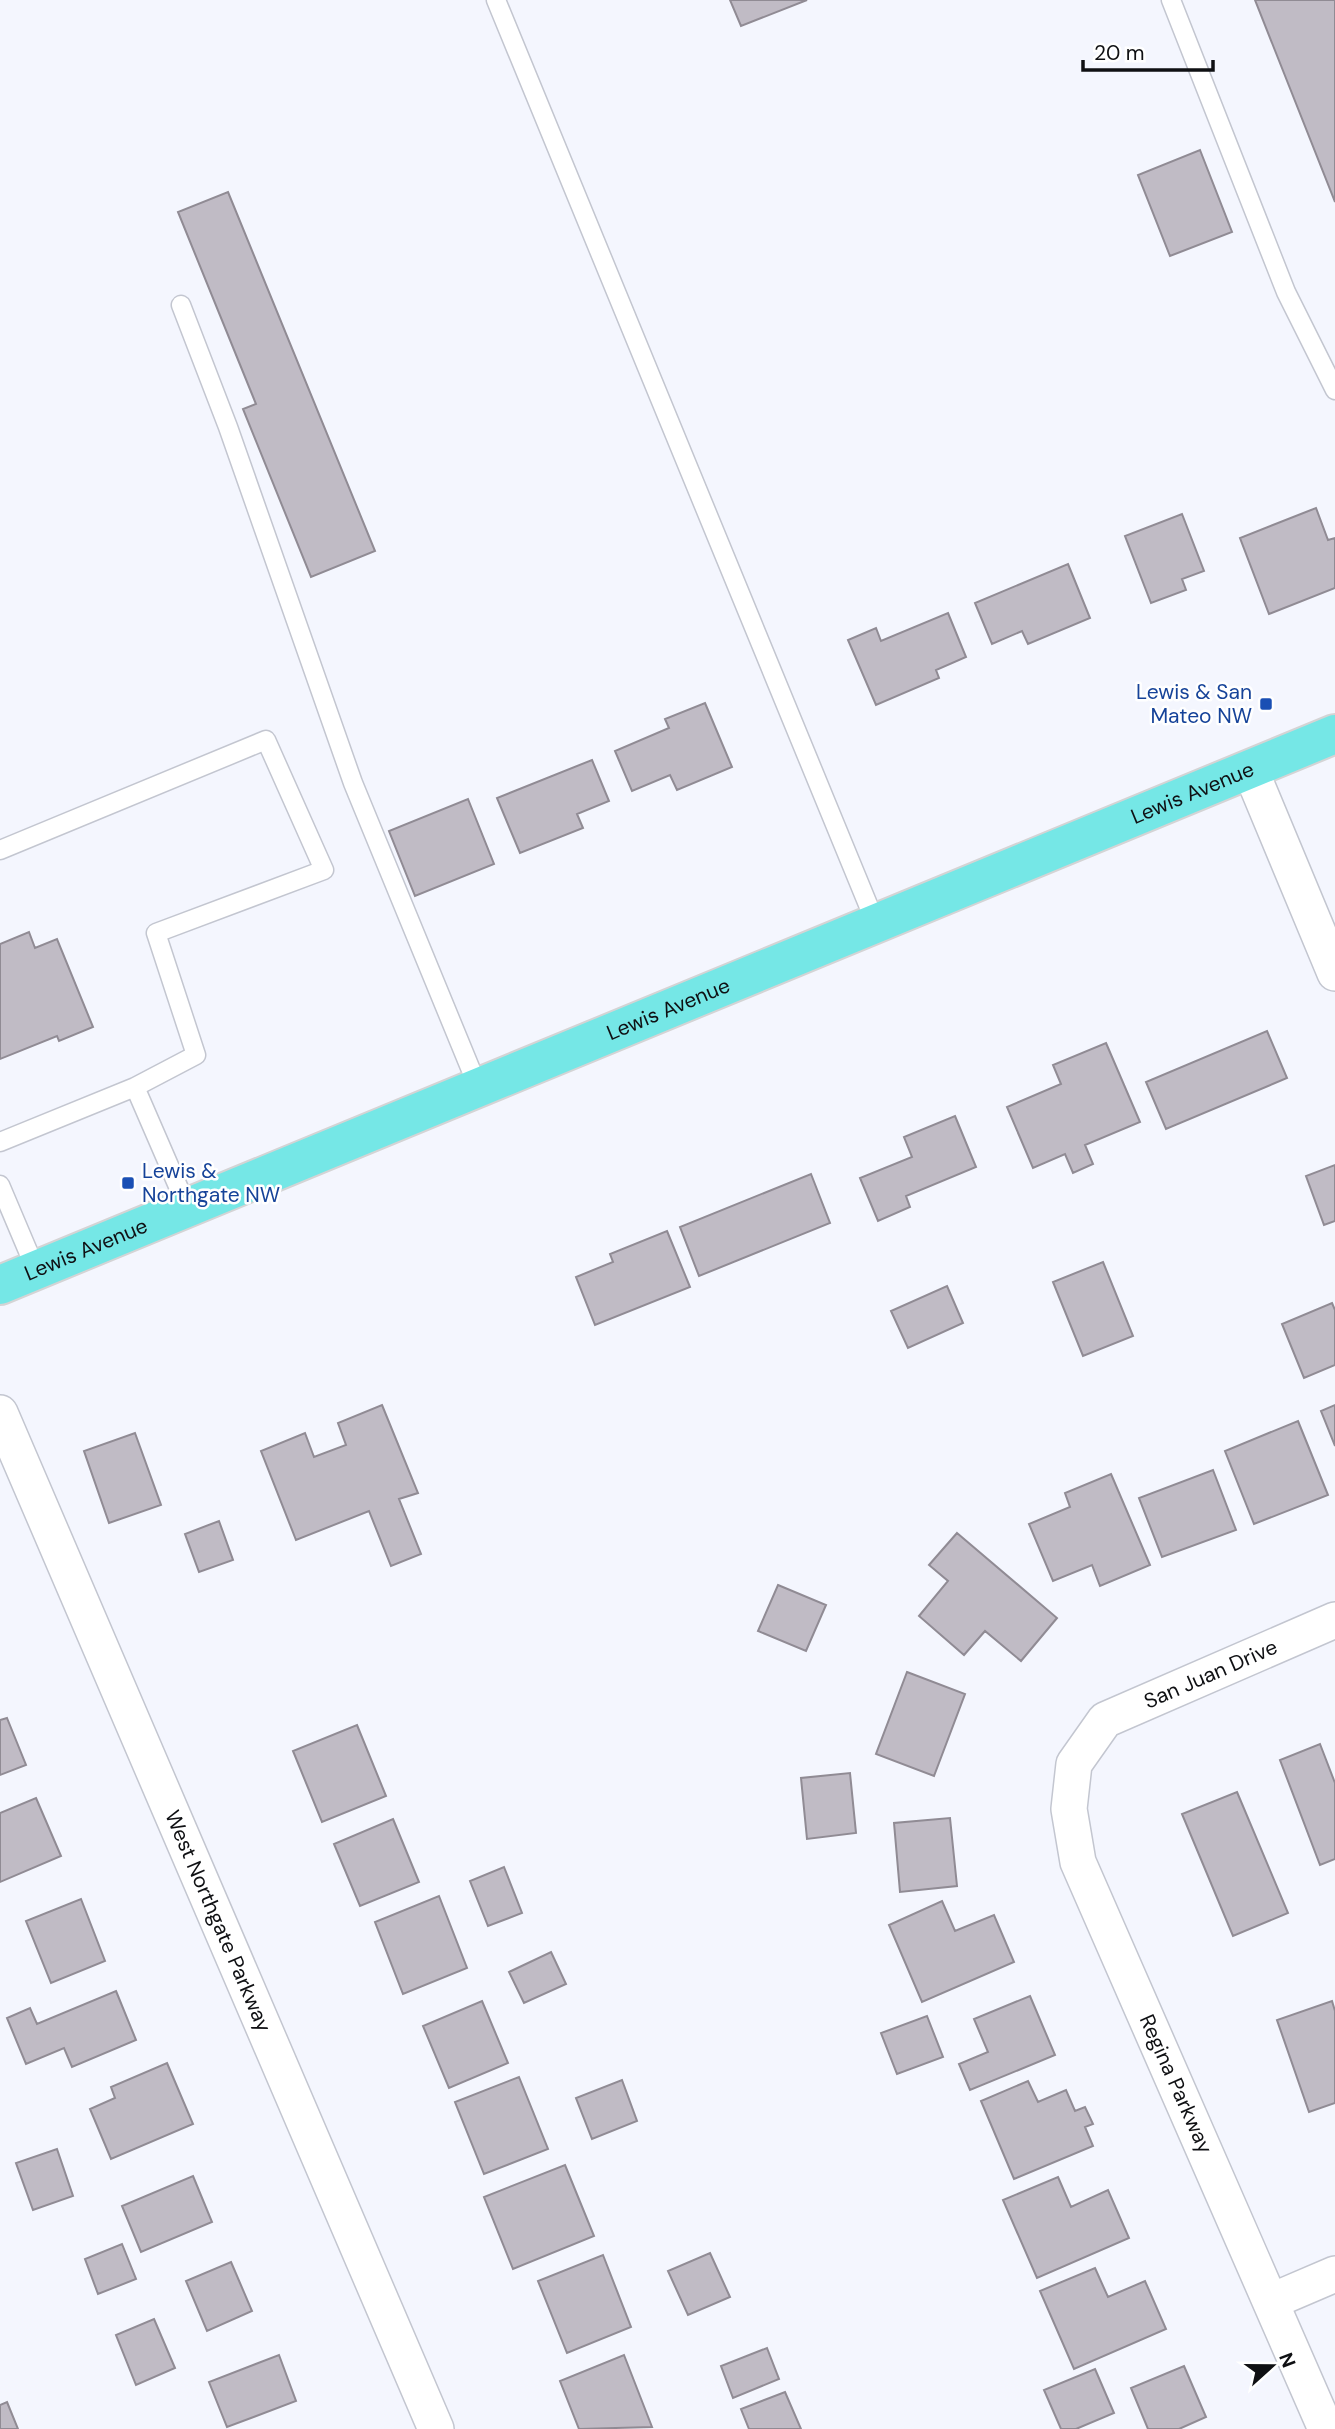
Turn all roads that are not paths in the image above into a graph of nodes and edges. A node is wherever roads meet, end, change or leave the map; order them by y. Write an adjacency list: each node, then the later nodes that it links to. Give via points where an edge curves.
1 (496, 0): 8 (lane)
2 (1171, 0): 4 (lane, via 1286,292)
3 (181, 305): 11 (lane, via 353,783)
4 (1335, 390)
5 (1335, 734): 6 (main road, Lewis Avenue)
6 (1250, 769): 8 (main road, Lewis Avenue); 9 (street)
7 (0, 850): 10 (lane, via 266,740 324,870 156,933 195,1055)
8 (876, 924): 11 (main road, Lewis Avenue)
9 (1335, 973)
10 (135, 1087): 12 (lane); 14 (lane)
11 (478, 1087): 14 (main road, Lewis Avenue)
12 (0, 1142)
13 (0, 1185): 15 (lane)
14 (187, 1207): 15 (main road, Lewis Avenue)
15 (36, 1270): 16 (main road, Lewis Avenue)
16 (0, 1284)
17 (0, 1413): 22 (street, West Northgate Parkway)
18 (1335, 1620): 19 (street, San Juan Drive, via 1105,1720)
19 (1094, 1736): 21 (street, Regina Parkway, via 1074,1764 1069,1809 1078,1862)
20 (1335, 2274): 21 (street)
21 (1272, 2301): 23 (street, Regina Parkway)
22 (436, 2429)
23 (1326, 2429)

